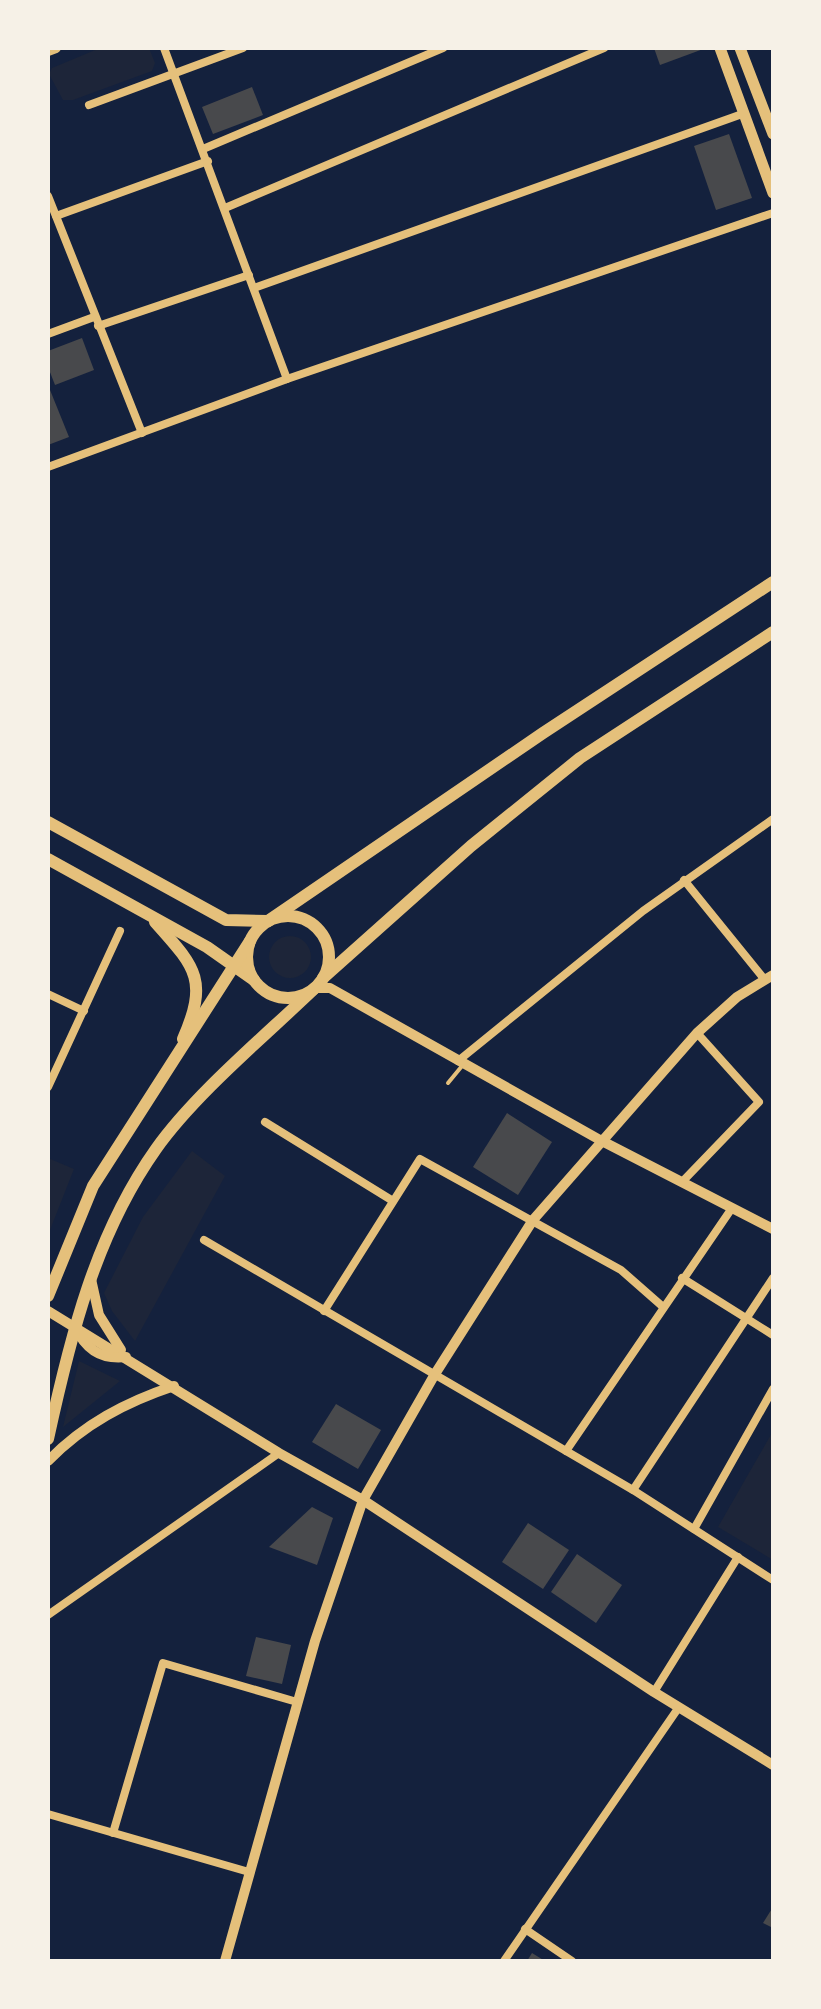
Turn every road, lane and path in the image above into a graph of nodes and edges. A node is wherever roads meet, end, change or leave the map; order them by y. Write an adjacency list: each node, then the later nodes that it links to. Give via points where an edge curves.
1 (56, 48): 8 (street)
2 (164, 48): 9 (street)
3 (243, 48): 9 (street)
4 (443, 48): 14 (street)
5 (604, 48): 18 (street)
6 (720, 48): 12 (main road)
7 (740, 48): 11 (main road)
8 (48, 51)
9 (175, 75): 10 (street); 14 (street)
10 (89, 105)
11 (768, 108): 13 (main road)
12 (745, 113): 16 (main road); 22 (street)
13 (773, 134)
14 (203, 149): 15 (street)
15 (208, 161): 18 (street); 20 (street)
16 (773, 193)
17 (48, 196): 20 (street)
18 (225, 208): 21 (street)
19 (773, 213): 25 (street)
20 (56, 216): 23 (street)
21 (249, 275): 22 (street); 23 (street)
22 (254, 288): 25 (street)
23 (96, 322): 24 (street); 26 (street)
24 (48, 334)
25 (287, 379): 26 (street)
26 (142, 433): 27 (street)
27 (48, 467)
28 (773, 582): 35 (main road)
29 (773, 632): 41 (main road, via 580,758 471,846)
30 (773, 819): 33 (street)
31 (48, 822): 35 (main road, via 226,920)
32 (48, 859): 34 (main road)
33 (684, 880): 39 (street); 46 (street)
34 (148, 914): 38 (main road); 45 (main road, via 191,966 198,990)
35 (268, 921): 37 (main road); 41 (main road, via 294,916 317,928 329,951)
36 (120, 931): 43 (street)
37 (250, 941): 38 (main road); 40 (main road, via 248,967)
38 (235, 965): 40 (main road); 45 (main road)
39 (769, 977): 44 (street)
40 (254, 980): 41 (main road, via 276,996 289,998)
41 (319, 983): 46 (street); 59 (main road, via 157,1147 121,1204)
42 (48, 994): 43 (street)
43 (84, 1011): 48 (street)
44 (697, 1033): 50 (street); 51 (street, via 759,1102)
45 (180, 1045): 60 (main road, via 93,1186)
46 (461, 1062): 47 (lane); 50 (street)
47 (448, 1083)
48 (48, 1087)
49 (265, 1122): 52 (street)
50 (600, 1140): 51 (street); 54 (street)
51 (682, 1182): 53 (street)
52 (393, 1201): 54 (street, via 420,1159); 63 (street)
53 (732, 1208): 55 (street); 57 (street)
54 (533, 1220): 61 (street, via 621,1270); 68 (street)
55 (773, 1229)
56 (204, 1240): 63 (street)
57 (682, 1278): 61 (street); 64 (street)
58 (773, 1278): 64 (street)
59 (91, 1279): 65 (main road); 67 (street, via 99,1315)
60 (48, 1296)
61 (662, 1306): 72 (street)
62 (48, 1311): 65 (street)
63 (324, 1311): 68 (street)
64 (747, 1317): 66 (street); 75 (street)
65 (74, 1325): 67 (street, via 83,1345 110,1359); 71 (main road)
66 (773, 1335)
67 (128, 1357): 69 (street)
68 (435, 1374): 72 (street); 76 (street)
69 (174, 1386): 73 (street); 74 (street, via 133,1400 96,1421)
70 (773, 1389): 77 (street)
71 (48, 1439)
72 (566, 1451): 75 (street)
73 (279, 1453): 76 (street); 80 (street)
74 (48, 1461)
75 (633, 1490): 77 (street)
76 (363, 1500): 81 (street); 82 (street)
77 (694, 1529): 78 (street)
78 (738, 1557): 79 (street); 81 (street)
79 (773, 1580)
80 (48, 1615)
81 (654, 1692): 83 (street)
82 (297, 1702): 86 (street, via 163,1663); 87 (street)
83 (679, 1707): 84 (street); 88 (street)
84 (773, 1765)
85 (48, 1814): 86 (street)
86 (113, 1833): 87 (street)
87 (249, 1872): 89 (street)
88 (525, 1929): 90 (street); 91 (street)
89 (225, 1961)
90 (504, 1961)
91 (572, 1961)

